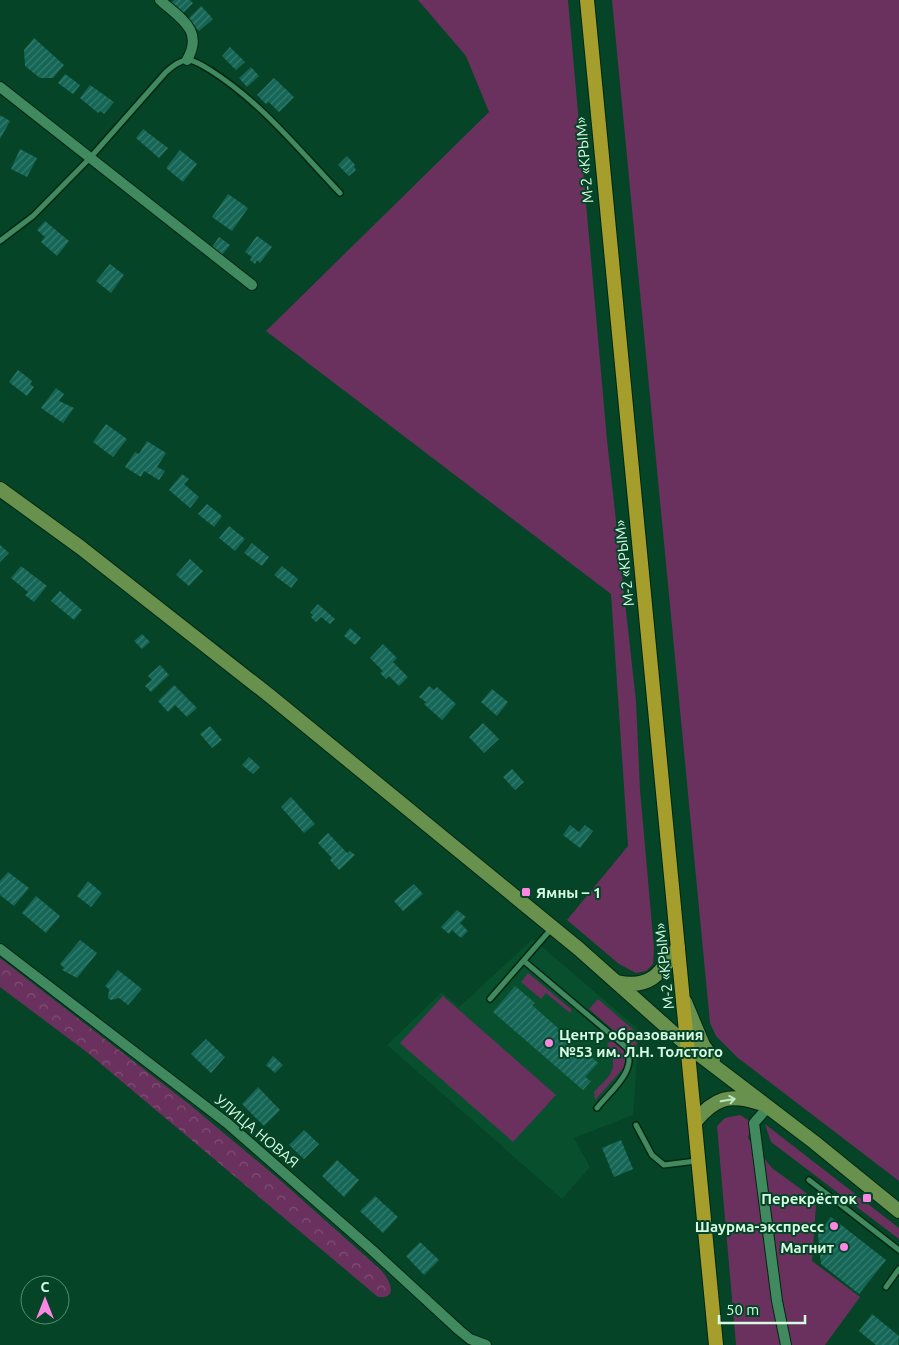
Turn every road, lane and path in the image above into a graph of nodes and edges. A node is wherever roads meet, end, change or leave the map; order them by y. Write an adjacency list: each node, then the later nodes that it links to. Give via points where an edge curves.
1 (160, 0): 3 (street, via 193,33 194,47)
2 (587, 0): 11 (highway, М-2 «КРЫМ»)
3 (187, 60): 5 (lane, via 166,72); 6 (lane, via 231,83 253,101)
4 (0, 87): 5 (street)
5 (90, 158): 7 (lane, via 33,216); 8 (street)
6 (340, 193)
7 (0, 241)
8 (252, 285)
9 (0, 489): 10 (main road, via 80,546 270,696)
10 (552, 928): 13 (lane); 14 (main road)
11 (678, 947): 14 (main road, via 649,981 632,985); 16 (highway, М-2 «КРЫМ»)
12 (0, 949): 29 (street, УЛИЦА НОВАЯ, via 227,1123 458,1330)
13 (524, 961): 15 (lane); 20 (lane, via 628,1050 628,1070)
14 (617, 982): 17 (main road)
15 (490, 998)
16 (684, 1000): 17 (highway, М-2 «КРЫМ»); 18 (main road, via 703,1045)
17 (688, 1046): 18 (main road); 21 (highway, М-2 «КРЫМ»)
18 (724, 1074): 19 (main road)
19 (768, 1107): 21 (main road, one-way to 19, via 707,1107 726,1098 745,1098); 25 (main road); 31 (street, via 754,1123 777,1301)
20 (596, 1108)
21 (695, 1122): 23 (highway, М-2 «КРЫМ»)
22 (636, 1125): 23 (lane, via 652,1155 664,1165)
23 (699, 1160): 30 (highway)
24 (810, 1180): 26 (lane)
25 (899, 1210)
26 (899, 1250)
27 (899, 1269): 28 (lane)
28 (886, 1287)
29 (486, 1345)
30 (716, 1345)
31 (786, 1345)

